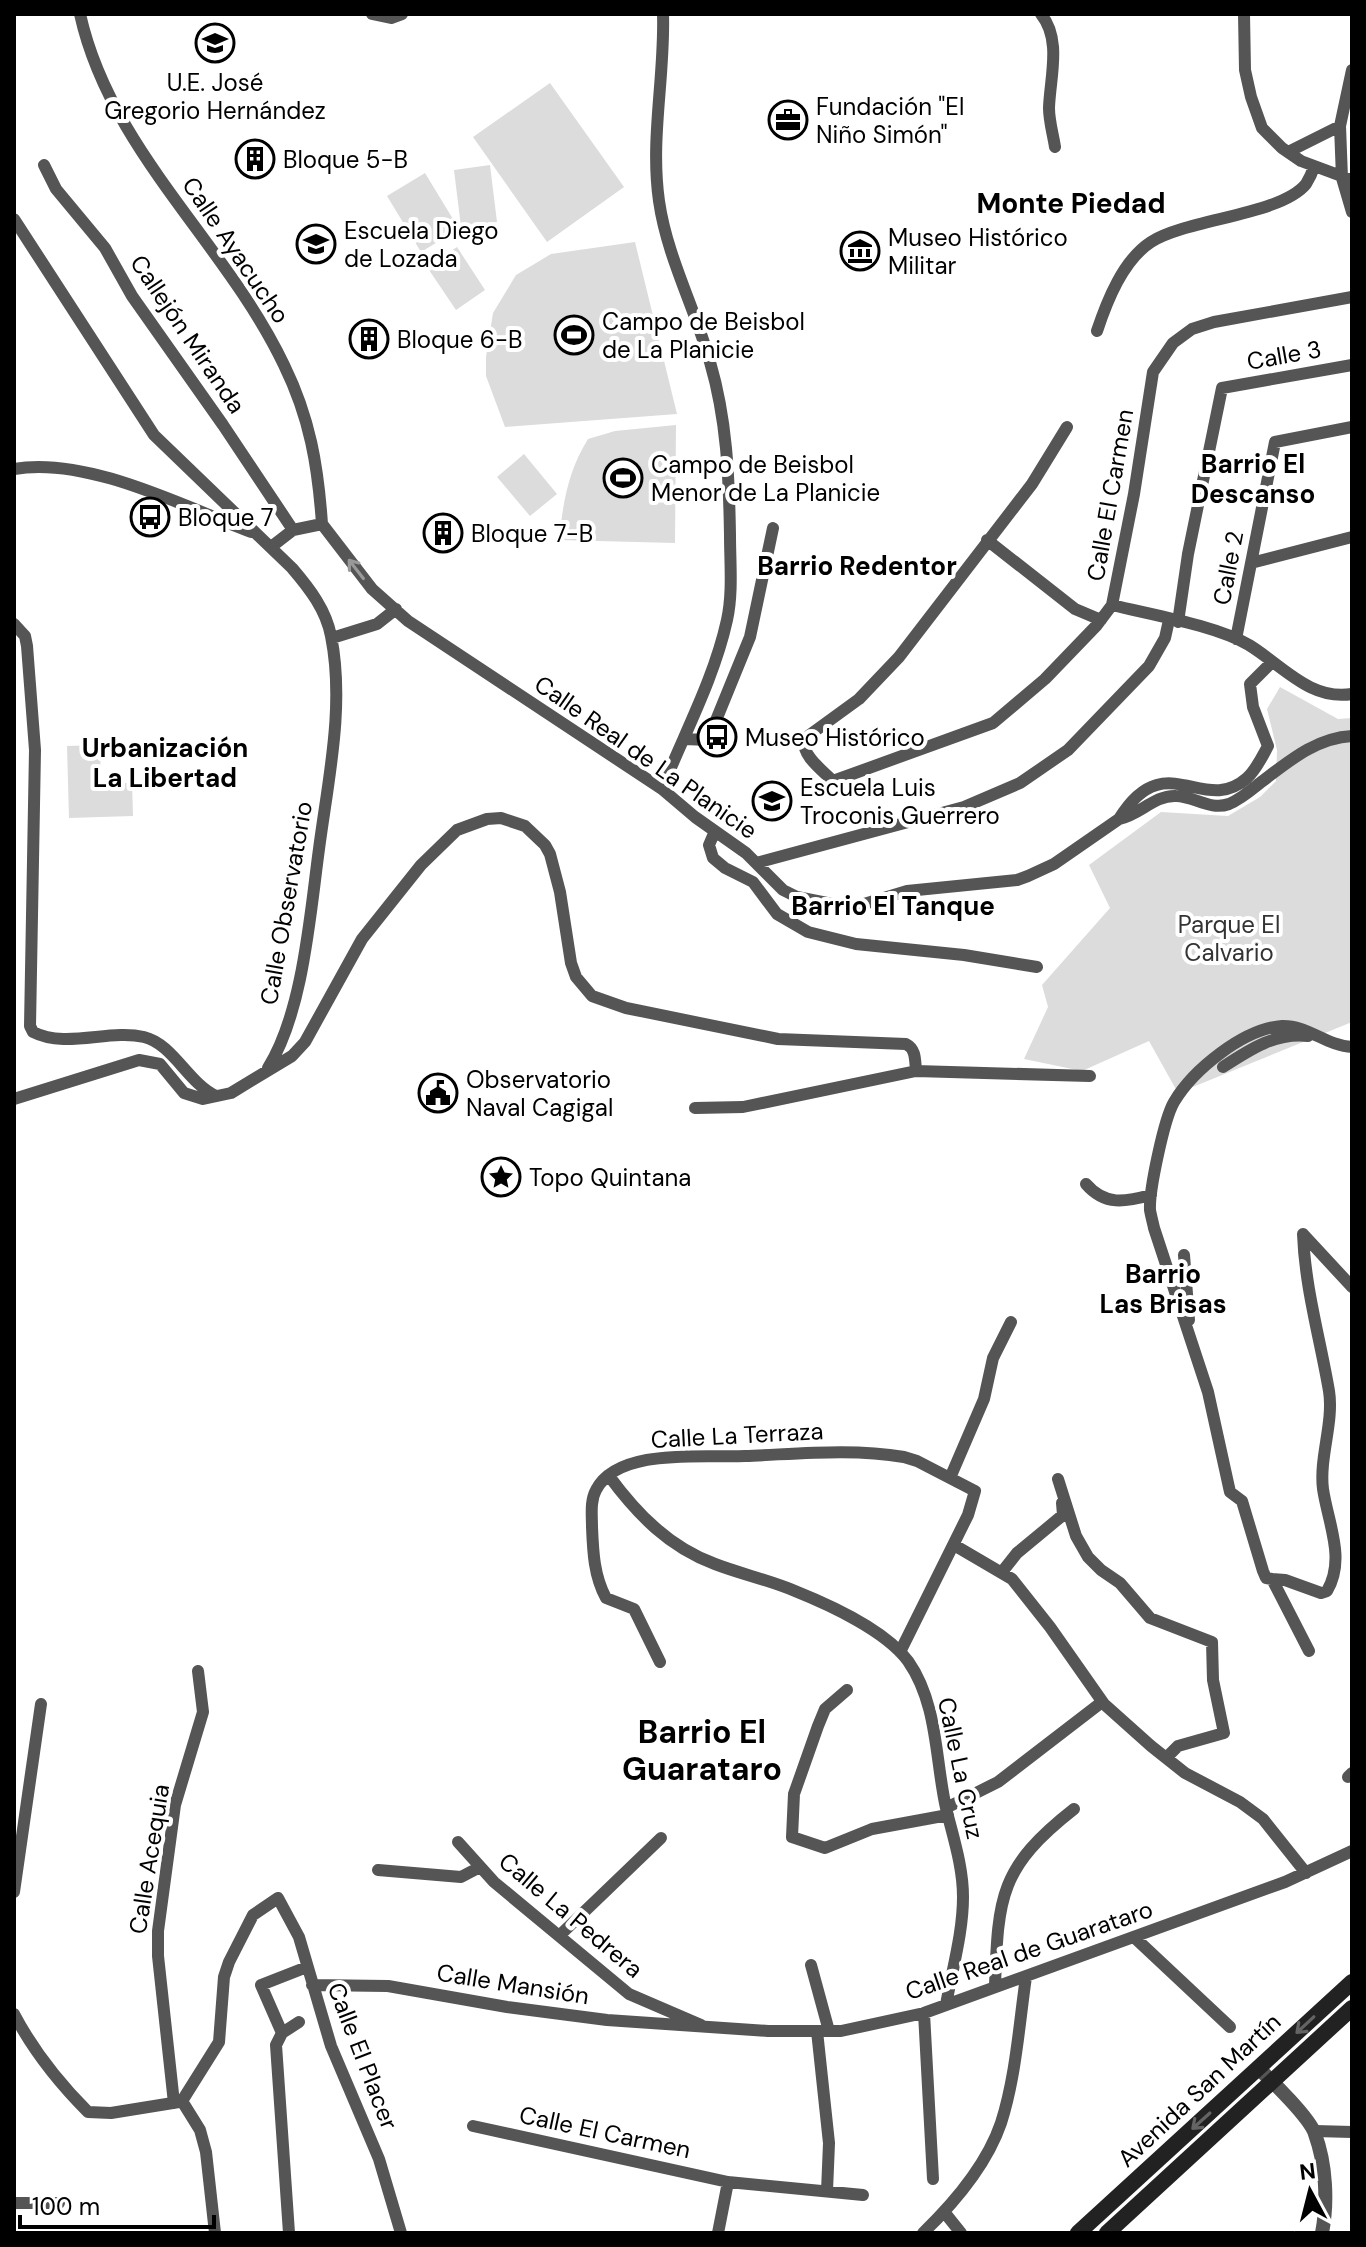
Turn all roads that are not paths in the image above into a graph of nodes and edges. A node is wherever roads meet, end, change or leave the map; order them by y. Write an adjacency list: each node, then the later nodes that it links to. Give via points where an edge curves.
1 (80, 14): 22 (street, Calle Ayacucho, via 128,128 246,298 286,368 317,458)
2 (372, 14): 3 (street)
3 (402, 14)
4 (663, 14): 40 (street, via 659,199 720,397 729,490 727,618)
5 (1041, 14): 9 (street, via 1050,25 1053,47 1049,110)
6 (1244, 14): 10 (street, via 1243,54 1251,97 1262,128)
7 (1352, 70): 8 (street)
8 (1340, 126): 10 (street); 13 (street)
9 (1055, 147)
10 (1288, 152): 12 (street)
11 (44, 165): 24 (street, Callejón Miranda)
12 (1314, 167): 13 (street); 17 (street, via 1306,183 1284,198 1151,242 1119,281)
13 (1347, 179): 14 (street)
14 (1352, 212)
15 (14, 219): 25 (street, via 154,435)
16 (1352, 297): 30 (street, Calle El Carmen, via 1200,326 1164,353 1153,372)
17 (1097, 331)
18 (1352, 365): 33 (street, Calle 3, via 1222,388)
19 (1067, 427): 27 (street, via 1032,484)
20 (1352, 427): 29 (street, Calle 2, via 1275,442)
21 (14, 469): 25 (street, via 90,473)
22 (322, 524): 24 (street); 31 (street, Calle Real de La Planicie, one-way to 22, via 365,581)
23 (773, 528): 40 (street, via 750,637 726,698 708,740)
24 (293, 530): 28 (street)
25 (257, 534): 28 (street)
26 (1352, 537): 29 (street)
27 (987, 540): 32 (street, via 1075,609); 32 (street, Calle El Carmen, via 881,678 804,739 808,755 833,781 993,723 1045,679)
28 (271, 547): 35 (street, via 308,587)
29 (1251, 563): 36 (street, Calle 2)
30 (1112, 605): 32 (street, Calle El Carmen); 33 (street)
31 (396, 609): 35 (street, via 377,624); 41 (street, Calle Real de La Planicie)
32 (1101, 620)
33 (1174, 621): 36 (street); 44 (street, via 1149,666 1068,750 1020,783 964,807)
34 (14, 624): 52 (street, via 27,646 35,750 30,1026 48,1038 133,1036 154,1041)
35 (332, 638): 49 (street, Calle Observatorio, via 333,742 314,886 293,1006)
36 (1236, 639): 37 (street)
37 (1272, 662): 38 (street, via 1319,692); 42 (street, Calle Real de La Planicie, via 1250,684 1268,746 1246,779 1210,791 1160,783 1137,795)
38 (1352, 694)
39 (1352, 736): 42 (street, Calle Real de La Planicie, via 1300,753 1231,803 1213,806 1167,797)
40 (685, 739): 41 (street)
41 (662, 789): 43 (street, Calle Real de La Planicie)
42 (1119, 819): 44 (street, Calle Real de La Planicie, via 1054,864 1017,880 907,891 853,906 791,894)
43 (715, 831): 44 (street, Calle Real de La Planicie); 45 (street, via 709,845 713,858 753,882 777,914 808,932 856,944)
44 (756, 863)
45 (1037, 967)
46 (1317, 1037): 47 (street); 48 (street, via 1264,1043); 56 (street, via 1295,1027 1268,1029 1211,1061 1174,1102)
47 (1352, 1047)
48 (1223, 1067)
49 (268, 1068): 50 (street, via 305,1042 362,939 421,865 457,830 501,818 525,826 550,854 571,963 592,996 626,1008 778,1039 906,1044 915,1054); 52 (street)
50 (916, 1071): 51 (street); 54 (street, via 743,1107)
51 (1090, 1076)
52 (216, 1096): 53 (street, via 189,1096 160,1064 139,1060)
53 (14, 1099)
54 (695, 1108)
55 (1086, 1184): 56 (street, via 1111,1202)
56 (1151, 1195): 60 (street, via 1154,1228)
57 (1184, 1255): 60 (street)
58 (1352, 1287): 65 (street, via 1303,1234 1304,1267 1329,1393 1323,1478 1336,1552 1327,1591)
59 (1011, 1322): 62 (street)
60 (1189, 1335): 65 (street, via 1213,1410 1230,1492 1242,1501 1263,1571)
61 (609, 1476): 62 (street, Calle La Terraza, via 626,1465 656,1459 818,1452 904,1457); 67 (street, Calle La Cruz, via 642,1519 699,1556 797,1591); 68 (street, via 593,1497 594,1568 606,1598 634,1609)
62 (950, 1478): 63 (street, Calle La Terraza, via 975,1491)
63 (954, 1545): 64 (street); 67 (street)
64 (1002, 1572): 71 (street, via 1023,1591); 73 (street, via 1063,1515 1059,1484 1088,1557 1150,1618 1212,1642 1224,1733 1178,1746)
65 (1272, 1579): 66 (street)
66 (1309, 1651)
67 (900, 1652): 75 (street, Calle La Cruz, via 929,1709)
68 (660, 1662)
69 (198, 1671): 102 (street, Calle Acequia, via 203,1712 175,1805 158,1931)
70 (847, 1690): 75 (street, via 825,1709 816,1732 794,1794 792,1837 825,1848 872,1829)
71 (1102, 1702): 73 (street); 75 (street, via 998,1782)
72 (41, 1704): 82 (street)
73 (1166, 1758): 81 (street, via 1263,1819)
74 (1074, 1809): 90 (street, via 1039,1839 1005,1890 997,1928)
75 (947, 1811): 91 (street, Calle La Cruz, via 963,1896)
76 (661, 1838): 83 (street)
77 (458, 1842): 79 (street, Calle La Pedrera)
78 (1352, 1851): 81 (street, Calle Real de Guarataro)
79 (480, 1867): 80 (street, via 461,1877); 83 (street, Calle La Pedrera)
80 (378, 1870)
81 (1306, 1873): 84 (street, Calle Real de Guarataro)
82 (14, 1892)
83 (559, 1936): 97 (street, Calle La Pedrera, via 636,1999)
84 (1134, 1937): 87 (street, Calle Real de Guarataro); 96 (street)
85 (811, 1965): 98 (street)
86 (307, 1967): 89 (street, Calle El Placer); 99 (street, via 261,1985); 102 (street, Calle El Placer, via 299,1937 278,1898 253,1915 224,1977 219,2042)
87 (1026, 1977): 90 (street, Calle Real de Guarataro); 112 (street, via 1000,2125)
88 (1352, 1982): 100 (main road, Avenida San Martín, one-way to 100)
89 (312, 1985): 97 (street, Calle Mansión, via 381,1986 559,2015); 115 (street, Calle El Placer, via 331,2046 379,2159)
90 (995, 1986): 91 (street, Calle Real de Guarataro)
91 (946, 2005): 93 (street, Calle Real de Guarataro)
92 (1352, 2008): 101 (main road, Avenida San Martín)
93 (924, 2013): 98 (street, Calle Real de Guarataro); 106 (street)
94 (14, 2014): 102 (street, via 49,2068 88,2112)
95 (299, 2022): 99 (street)
96 (1230, 2027)
97 (708, 2028): 98 (street, Calle Real de Guarataro)
98 (823, 2031): 108 (street)
99 (282, 2033): 114 (street, via 276,2057)
100 (1258, 2068): 101 (street); 119 (main road, Avenida San Martín, one-way to 119)
101 (1273, 2083): 104 (street); 120 (main road, Avenida San Martín)
102 (178, 2102): 113 (street, via 200,2130)
103 (473, 2126): 107 (street, Calle El Carmen)
104 (1315, 2131): 105 (street); 121 (street, via 1324,2174)
105 (1352, 2132)
106 (933, 2179)
107 (728, 2182): 108 (street, Calle El Carmen); 116 (street)
108 (827, 2191): 109 (street, Calle El Carmen)
109 (863, 2195)
110 (14, 2203): 111 (street)
111 (59, 2203)
112 (945, 2213): 117 (street); 118 (street)
113 (215, 2233)
114 (289, 2233)
115 (401, 2233)
116 (718, 2233)
117 (923, 2233)
118 (961, 2233)
119 (1078, 2233)
120 (1107, 2233)
121 (1322, 2233)

